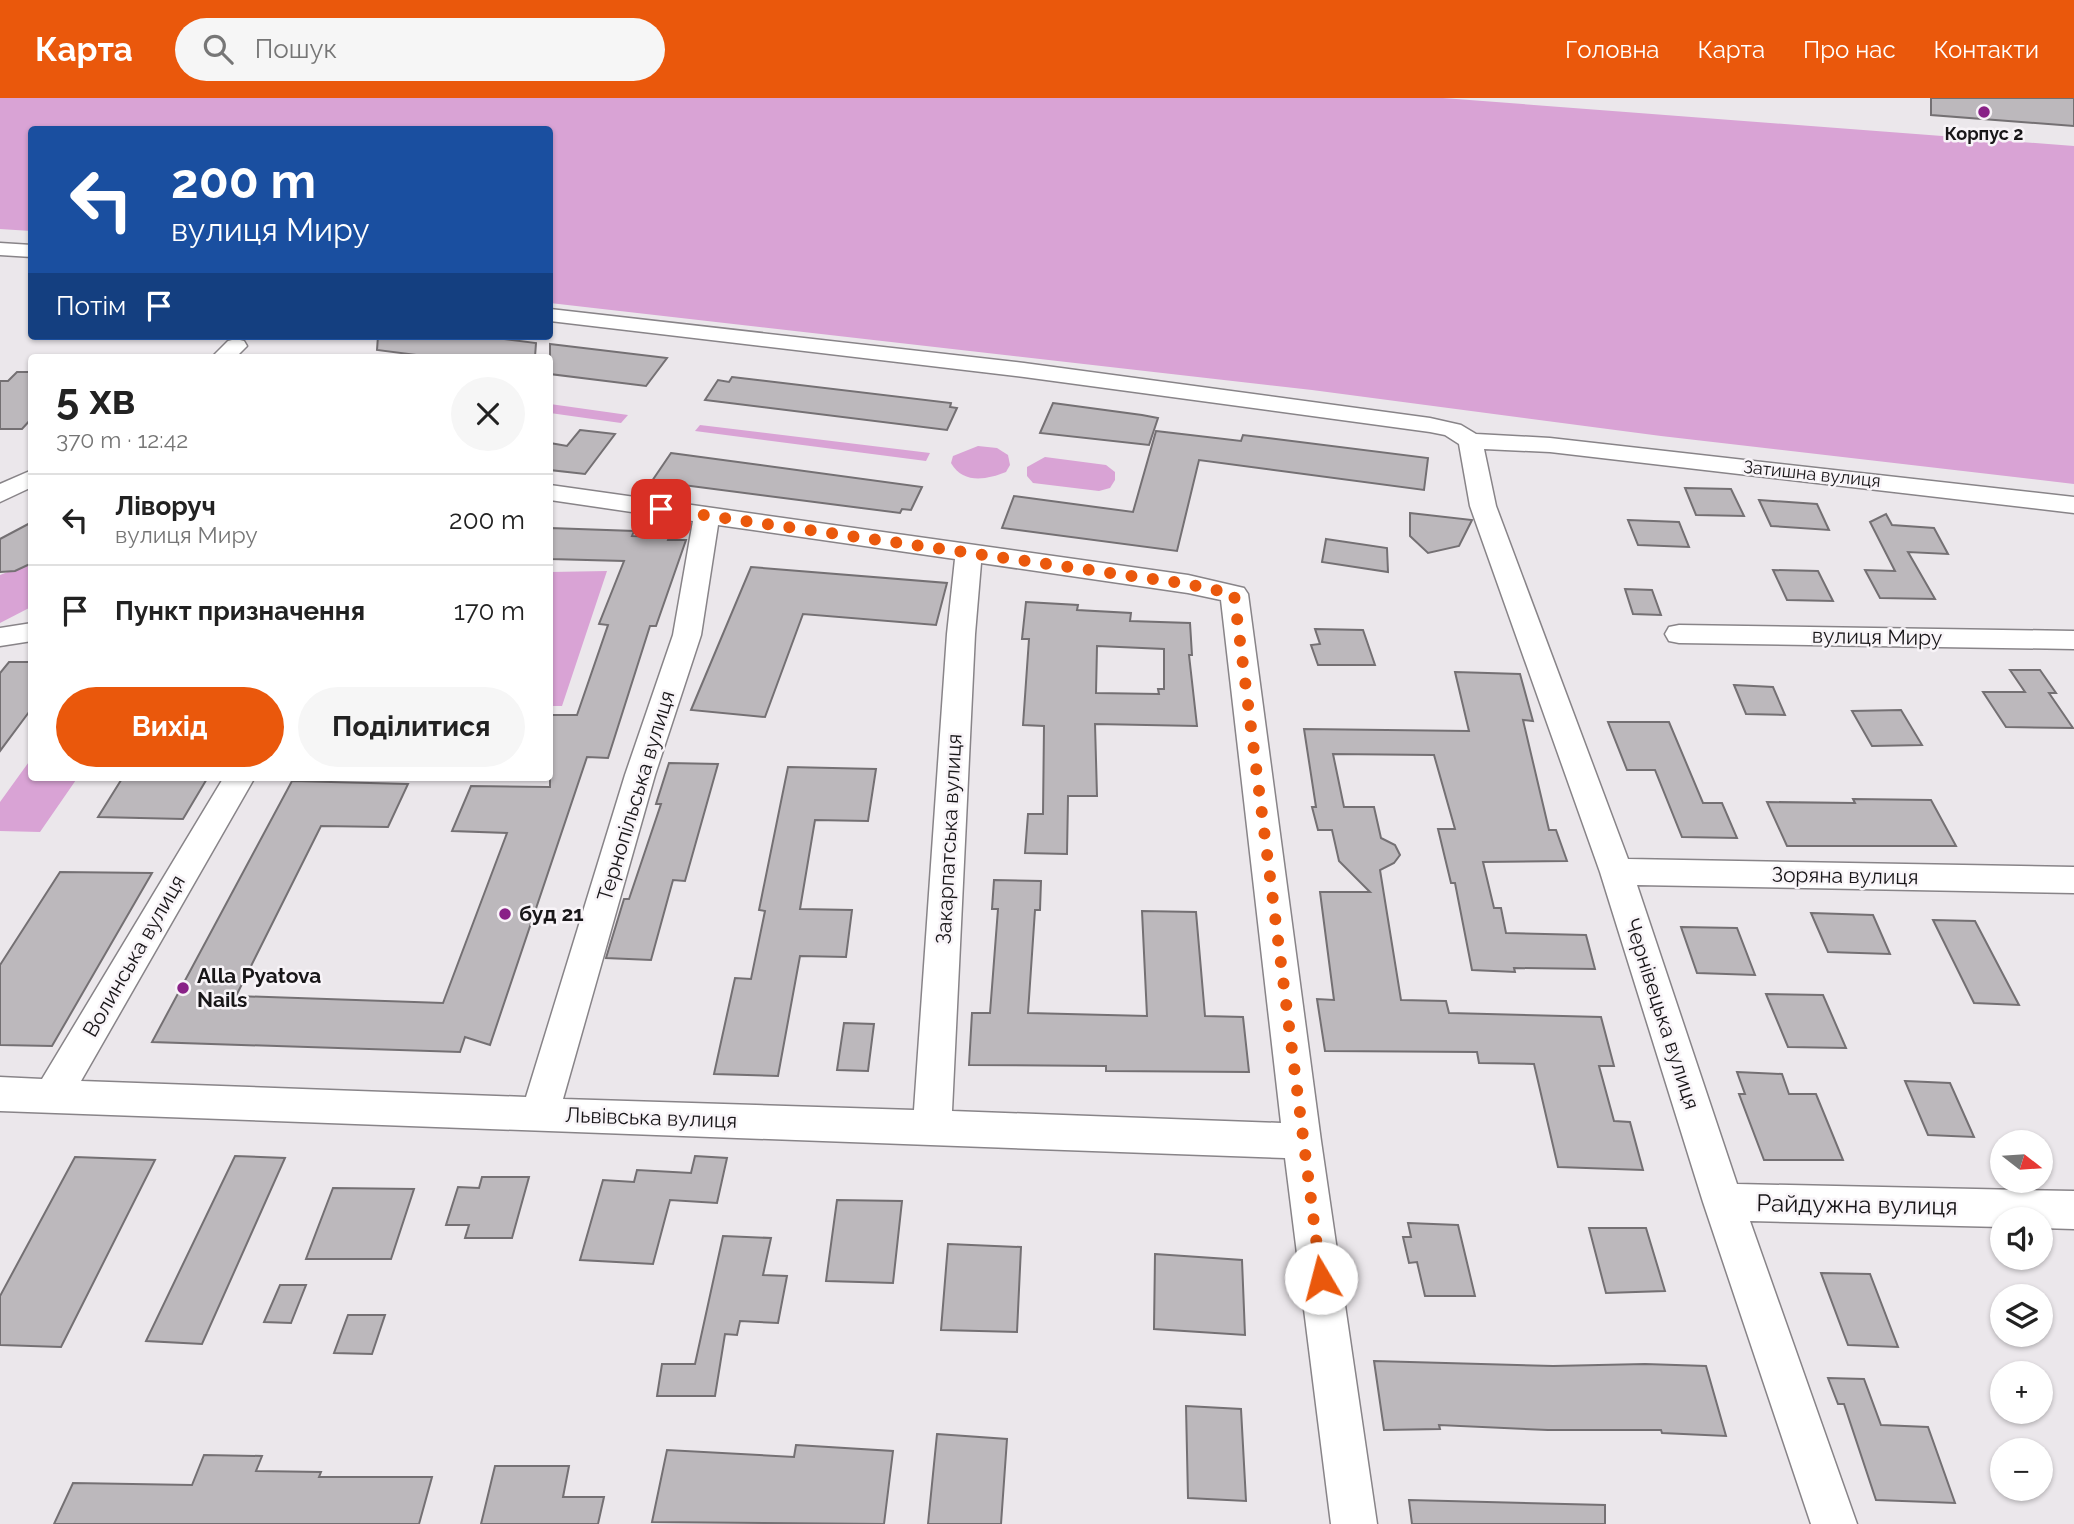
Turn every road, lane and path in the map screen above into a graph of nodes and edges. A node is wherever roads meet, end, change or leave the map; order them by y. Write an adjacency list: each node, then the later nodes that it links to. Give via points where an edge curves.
1 (0, 249): 2 (street)
2 (28, 251)
3 (553, 315): 4 (street, via 1024,370 1430,425 1453,430)
4 (1470, 441): 8 (street, Затишна вулиця, via 1550,445); 18 (street, Чернівецька вулиця, via 1483,506)
5 (28, 479): 7 (street)
6 (553, 493): 9 (street)
7 (0, 494)
8 (2074, 505)
9 (707, 515): 10 (street); 22 (street, Тернопільська вулиця, via 687,635 640,775)
10 (969, 552): 23 (street, Закарпатська вулиця); 24 (street, via 1234,594)
11 (28, 633): 13 (street)
12 (1679, 634): 14 (street, вулиця Миру)
13 (0, 638)
14 (2074, 640)
15 (216, 781): 17 (street, via 204,800)
16 (238, 781): 17 (street, Волинська вулиця)
17 (216, 817): 21 (street, Волинська вулиця)
18 (1616, 872): 19 (street, Зоряна вулиця); 25 (street, Чернівецька вулиця)
19 (2074, 880)
20 (0, 1094): 21 (street, Львівська вулиця)
21 (52, 1096): 22 (street, Львівська вулиця)
22 (540, 1115): 23 (street, Львівська вулиця)
23 (932, 1127): 24 (street, Львівська вулиця)
24 (1302, 1141): 27 (street)
25 (1723, 1202): 26 (street, Райдужна вулиця); 28 (street, Чернівецька вулиця)
26 (2074, 1210)
27 (1354, 1524)
28 (1834, 1524)

